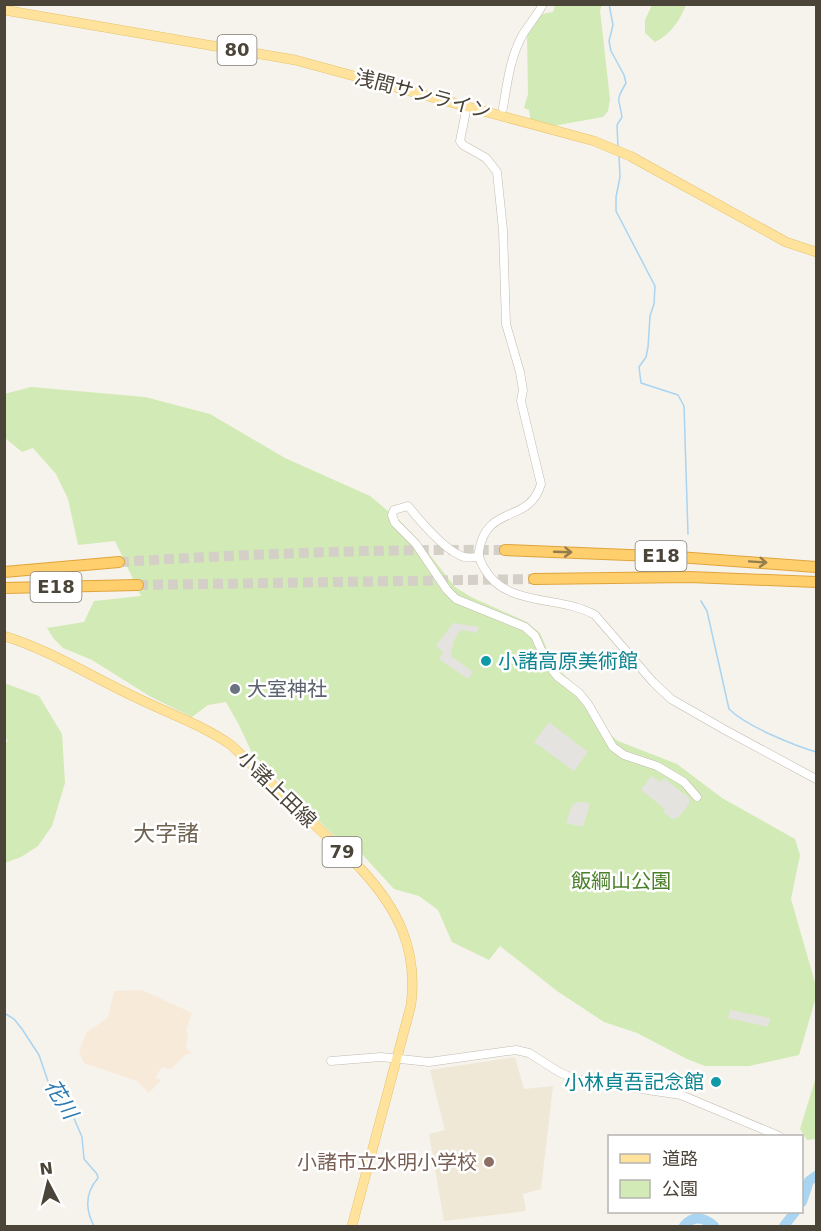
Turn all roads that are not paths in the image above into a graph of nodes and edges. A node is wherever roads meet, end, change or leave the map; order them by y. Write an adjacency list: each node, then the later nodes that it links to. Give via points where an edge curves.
1 (543, 4): 4 (street, via 517,46)
2 (4, 10): 3 (main road, 浅間サンライン / 80, via 295,60)
3 (467, 106): 5 (main road, 浅間サンライン / 80, via 594,141 630,156 762,230); 7 (street, via 460,141 486,158 497,172 506,324 520,372 521,401 541,484 530,503 489,526 482,536)
4 (503, 108)
5 (816, 252)
6 (505, 550): 9 (highway, E18, one-way to 9)
7 (478, 557): 16 (street, via 498,585 528,598 585,609 595,615 671,699); 17 (street, via 464,556 449,547 426,529 408,506 394,510 395,523 416,544 456,599 525,627 536,636 547,663 588,704 613,747 684,782)
8 (119, 562): 10 (highway, E18)
9 (816, 567)
10 (4, 572)
11 (534, 579): 12 (highway, E18, via 681,577)
12 (816, 582)
13 (138, 585): 14 (highway, E18)
14 (4, 588)
15 (4, 636): 18 (main road, 小諸上田線 / 79, via 54,656 222,739 360,869 396,915 410,954 412,995)
16 (816, 779)
17 (697, 797)
18 (398, 1059): 19 (street); 20 (street, via 433,1062 520,1050 575,1079 681,1095); 21 (main road, 小諸上田線 / 79)
19 (331, 1061)
20 (774, 1135)
21 (352, 1227)

